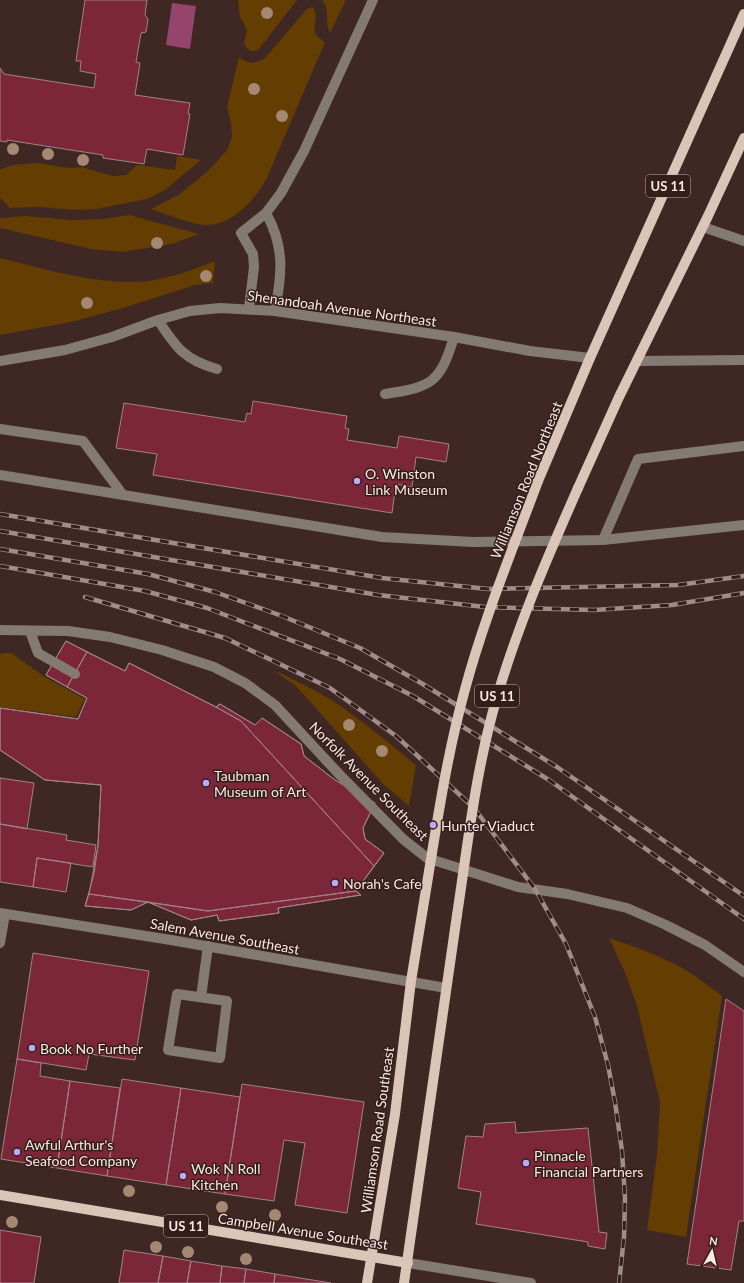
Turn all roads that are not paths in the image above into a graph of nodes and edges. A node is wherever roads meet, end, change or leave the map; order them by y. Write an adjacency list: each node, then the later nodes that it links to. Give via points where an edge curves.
1 (373, 0): 4 (street, via 304,151 281,193)
2 (744, 14): 11 (main road, Williamson Road Northeast / US 11)
3 (744, 138): 5 (main road, US 11)
4 (266, 213): 7 (street, via 241,233 252,254 254,267); 8 (street, via 277,238 281,258)
5 (703, 227): 6 (street); 14 (main road, US 11)
6 (744, 241)
7 (249, 308): 8 (street, Shenandoah Avenue Northeast); 9 (street, Shenandoah Avenue Northeast, via 190,311)
8 (275, 311): 10 (street, Shenandoah Avenue Northeast)
9 (158, 320): 13 (street, Shenandoah Avenue Northeast, via 112,337 65,350); 15 (street, via 172,342 188,357 202,365)
10 (454, 337): 11 (street, Shenandoah Avenue Northeast, via 530,351); 16 (street, via 447,360 432,381 412,390)
11 (590, 358): 30 (main road, Williamson Road Northeast / US 11, bridge, via 538,481 477,648 463,694 445,776)
12 (744, 360): 14 (street)
13 (0, 361)
14 (637, 361): 31 (main road, US 11, bridge, via 578,488 527,610 496,698 478,783)
15 (217, 369)
16 (386, 394)
17 (0, 429): 20 (street, via 83,441)
18 (744, 446): 22 (street, via 638,460)
19 (0, 475): 20 (street)
20 (123, 495): 22 (street, via 382,537 473,542)
21 (744, 525): 22 (street)
22 (603, 540)
23 (0, 630): 24 (street, Norfolk Avenue Southeast)
24 (30, 631): 25 (street, via 38,653); 29 (street, Norfolk Avenue Southeast, via 68,631 110,637 214,667 245,683 275,705 403,839 427,858 518,887 567,894 627,908 705,945)
25 (75, 674)
26 (2, 913): 27 (street); 28 (street, Salem Avenue Southeast)
27 (0, 942)
28 (208, 946): 30 (street, Salem Avenue Southeast); 32 (street)
29 (744, 972)
30 (411, 981): 31 (street, Salem Avenue Southeast); 34 (main road, Williamson Road Southeast / US 11, via 395,1114)
31 (446, 988): 35 (main road, US 11)
32 (201, 997): 32 (street, via 177,994 168,1050 220,1058 227,1002)
33 (0, 1195): 34 (main road, Campbell Avenue Southeast / US 11)
34 (373, 1256): 35 (main road, Campbell Avenue Southeast / US 11); 36 (main road, Williamson Road Southeast)
35 (408, 1262): 37 (main road); 38 (street, Campbell Avenue Southeast)
36 (368, 1283)
37 (404, 1283)
38 (531, 1283)

